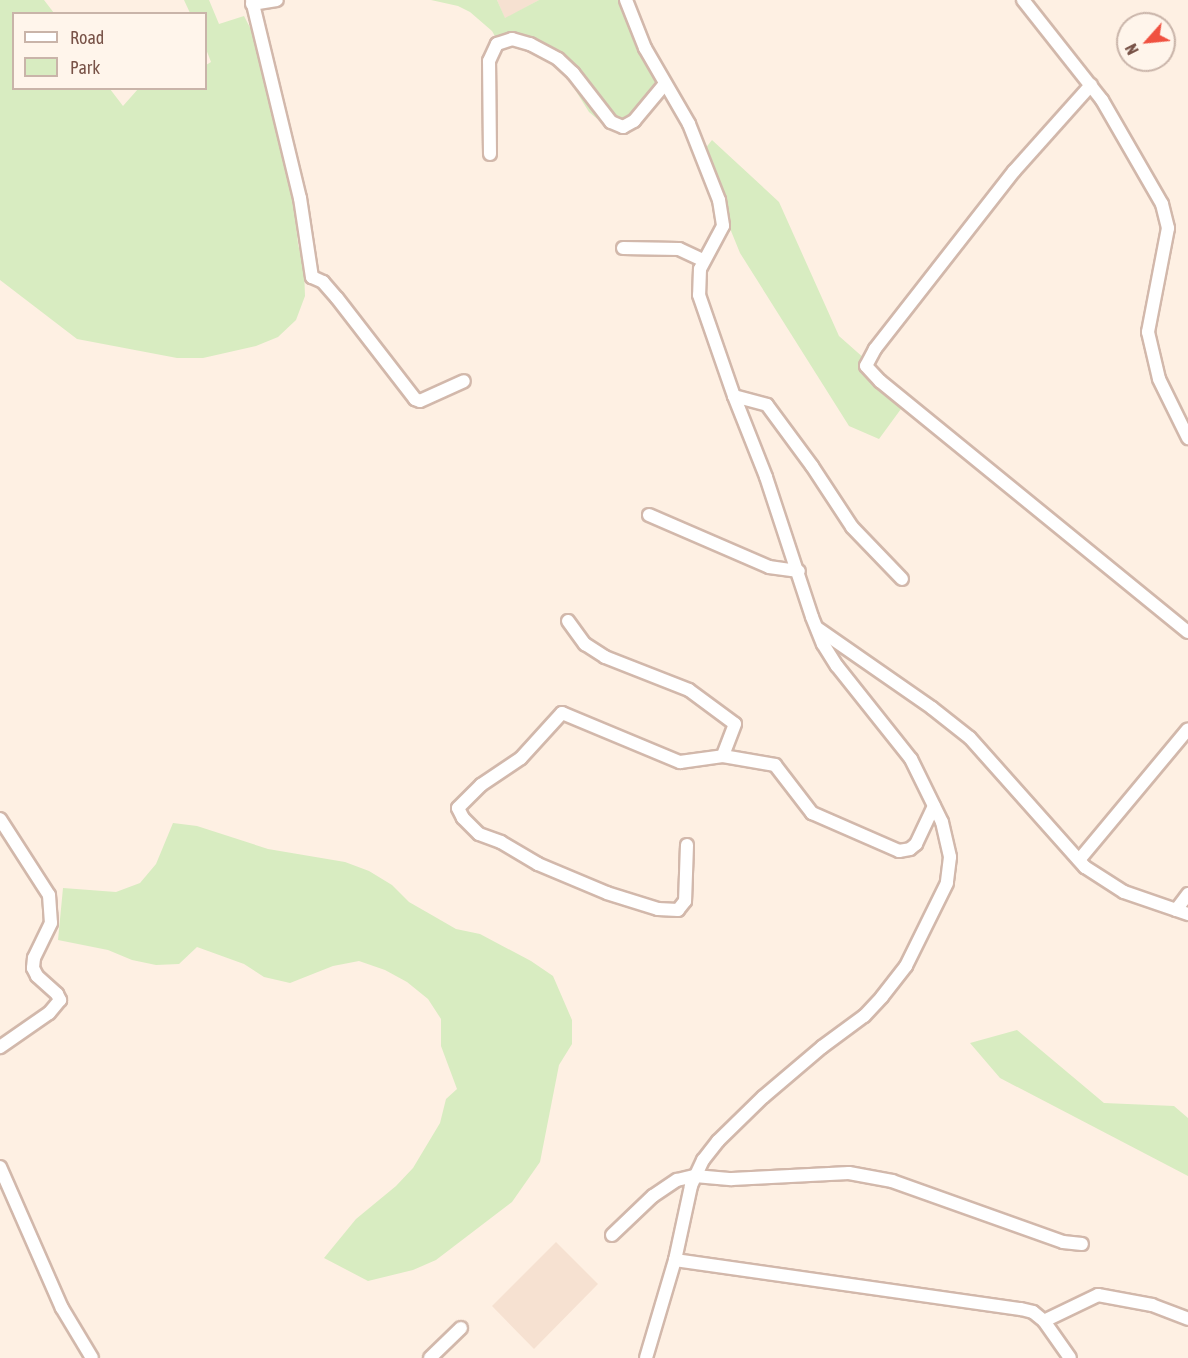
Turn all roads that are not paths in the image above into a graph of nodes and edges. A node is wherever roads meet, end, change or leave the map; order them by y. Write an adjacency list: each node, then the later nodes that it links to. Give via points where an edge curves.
1 (277, 0): 4 (street)
2 (626, 0): 5 (street)
3 (1023, 0): 6 (street)
4 (252, 2): 10 (street, via 300,198 312,277 337,298 415,399 420,401)
5 (664, 84): 7 (street, via 634,121 623,127 611,122 558,59 512,39 497,44 489,61); 9 (street, via 703,154 723,213 723,226)
6 (1091, 85): 12 (street, via 1162,204 1168,228 1148,332 1159,379); 18 (street, via 1014,171 875,349 866,366)
7 (490, 154)
8 (623, 248): 9 (street, via 679,249)
9 (703, 260): 11 (street, via 699,295)
10 (464, 381)
11 (734, 396): 14 (street); 15 (street, via 767,405 852,527)
12 (1188, 438)
13 (649, 515): 14 (street, via 769,567)
14 (799, 571): 17 (street)
15 (902, 579)
16 (568, 621): 20 (street, via 585,644 605,657 689,690 735,724)
17 (817, 628): 21 (street, via 823,644 855,691 911,759); 24 (street, via 970,738)
18 (1188, 632)
19 (1188, 729): 24 (street)
20 (723, 756): 21 (street, via 775,765 812,813 899,851 916,844); 23 (street, via 680,762 562,712 521,758 481,785 458,808 479,834 538,864 658,909 678,910 685,902)
21 (934, 806): 29 (street, via 950,856 946,883 906,966 864,1016 822,1047 732,1126 709,1150)
22 (0, 819): 27 (street, via 49,895 51,923 33,968 60,1000 49,1013)
23 (687, 845)
24 (1079, 860): 26 (street, via 1124,892)
25 (1188, 894): 26 (street)
26 (1182, 912)
27 (0, 1047)
28 (0, 1167): 36 (street, via 62,1308)
29 (695, 1176): 30 (street, via 676,1180 653,1196); 31 (street, via 732,1179 849,1173 892,1181 1063,1242); 32 (street)
30 (612, 1235)
31 (1082, 1244)
32 (675, 1260): 34 (street, via 1021,1309); 38 (street)
33 (1188, 1319): 34 (street, via 1152,1305 1098,1295)
34 (1044, 1321): 39 (street)
35 (461, 1328): 37 (street)
36 (92, 1358)
37 (430, 1358)
38 (646, 1358)
39 (1070, 1358)

